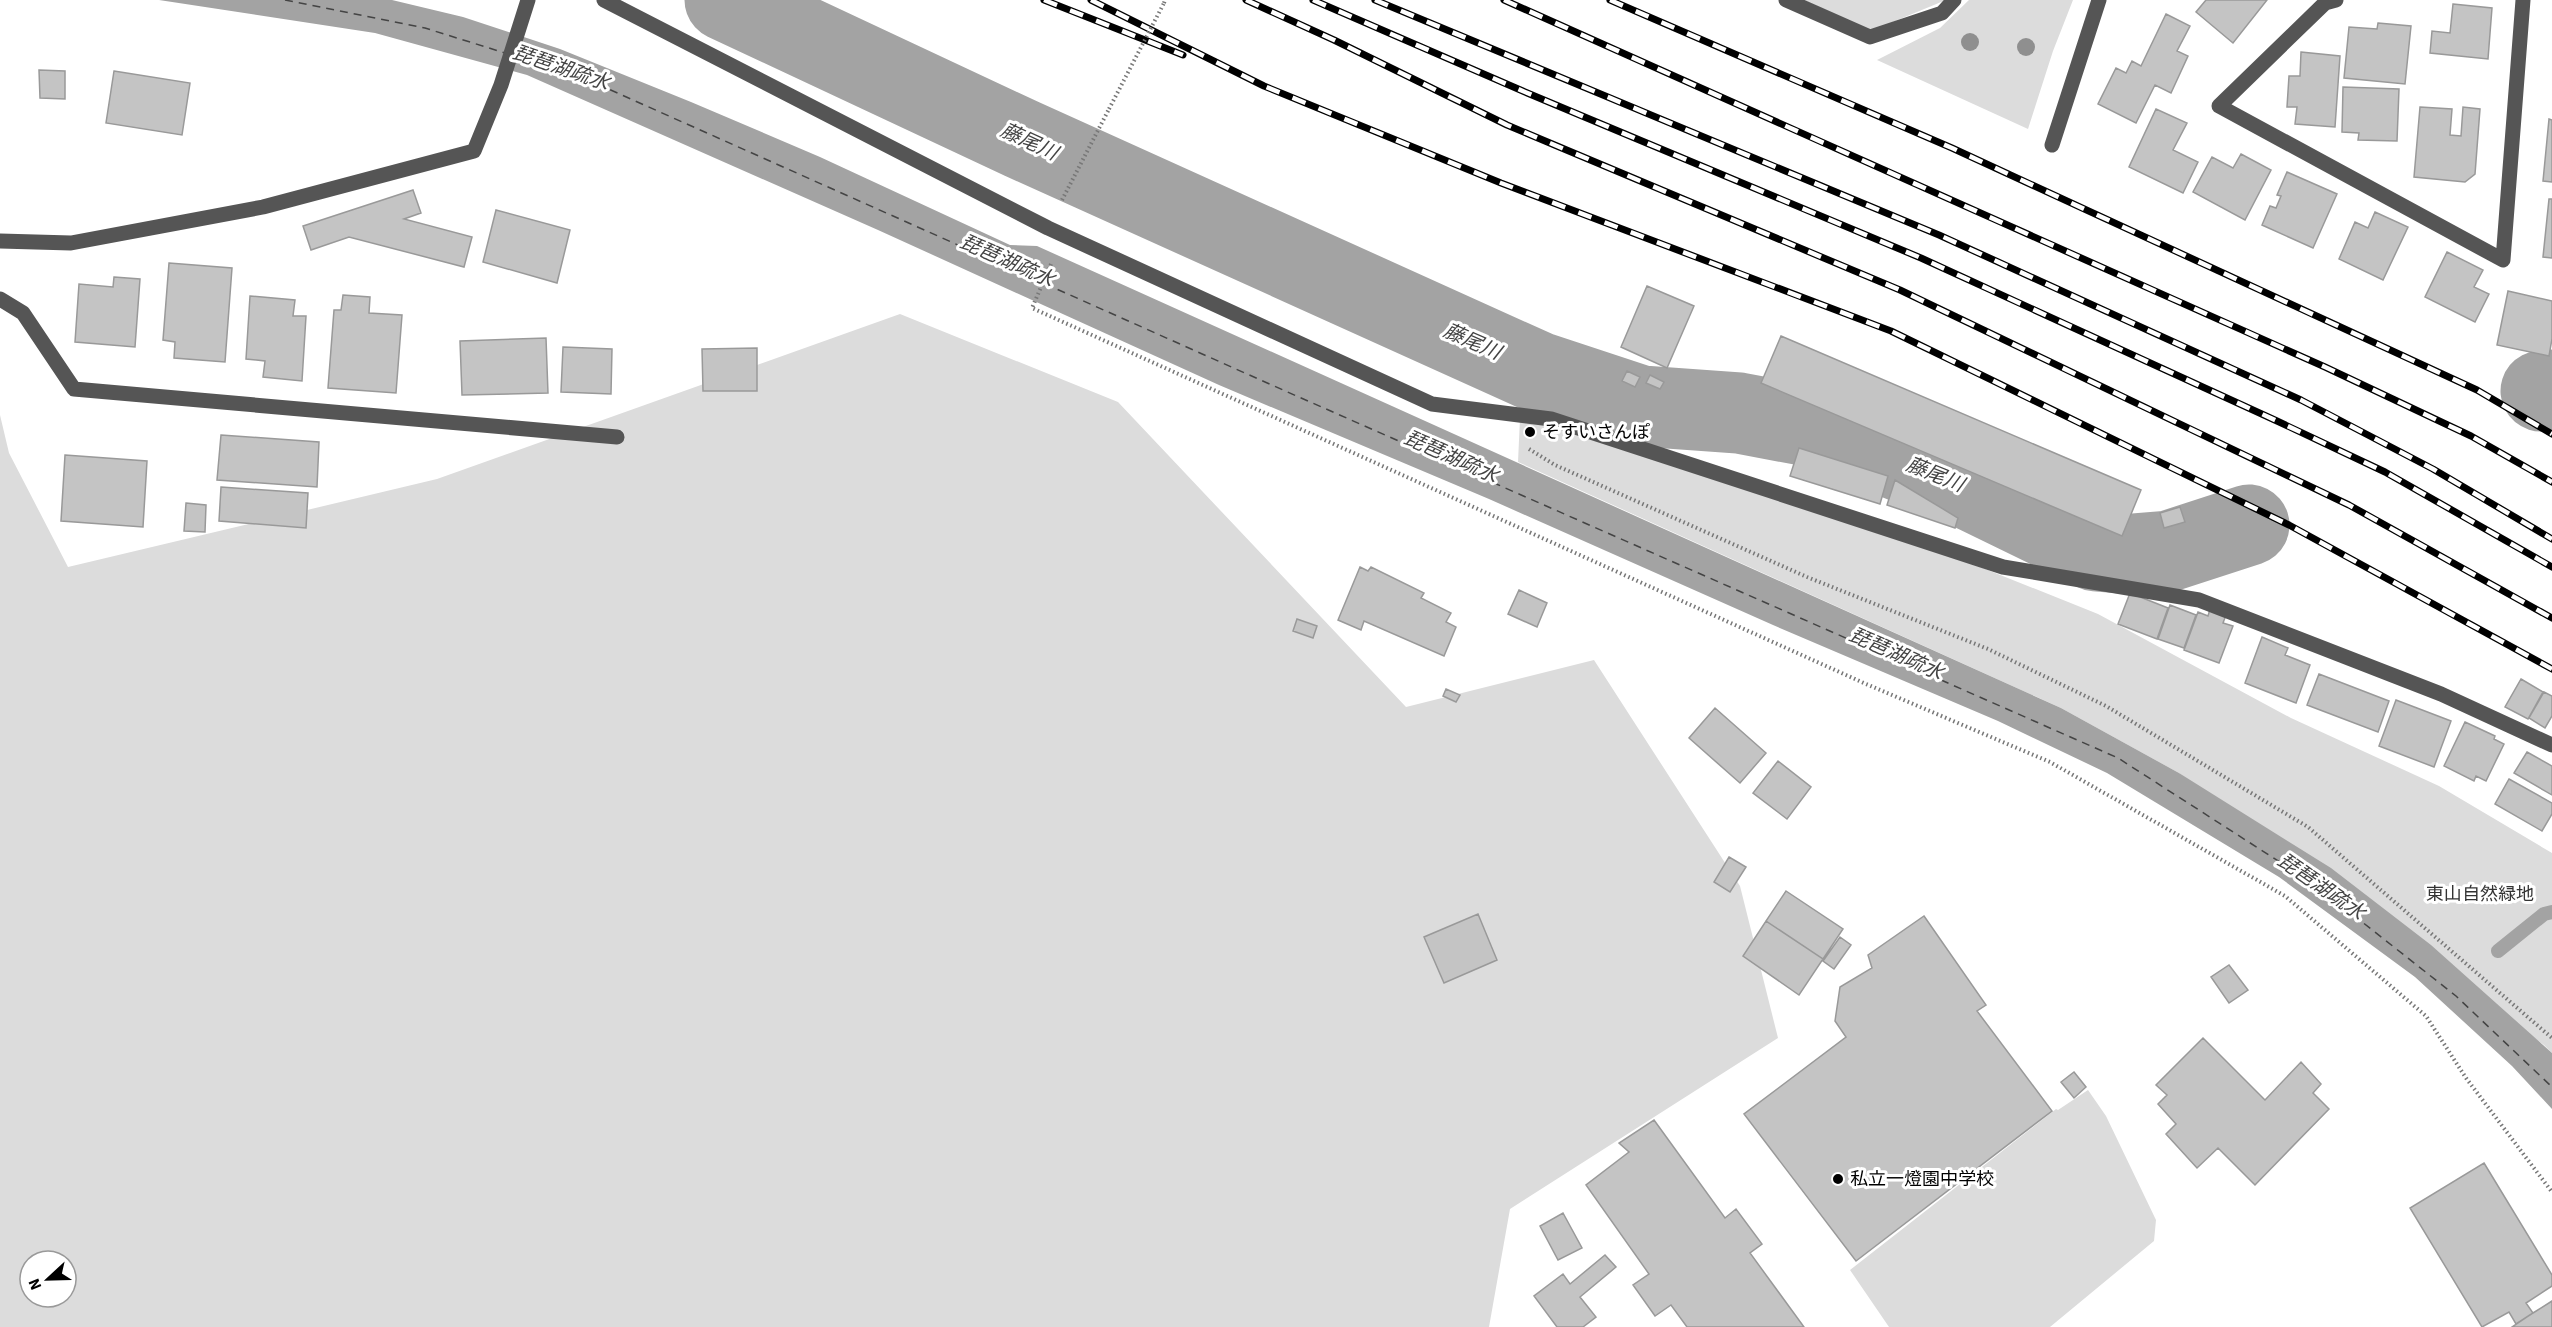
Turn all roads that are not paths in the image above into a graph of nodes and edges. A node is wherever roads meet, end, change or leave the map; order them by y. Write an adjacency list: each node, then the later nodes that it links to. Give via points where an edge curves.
1 (528, 0): 9 (street, via 501,85 474,151 263,207 72,243)
2 (603, 0): 12 (street, via 1048,228 1432,404 1551,418 2003,567 2199,600 2441,693)
3 (1786, 0): 4 (street, via 1870,37 1942,14)
4 (1954, 0)
5 (2099, 0): 8 (street)
6 (2523, 0): 7 (street, via 2503,260 2219,106)
7 (2328, 1)
8 (2052, 145)
9 (0, 241)
10 (0, 299): 11 (street, via 23,313 74,389)
11 (617, 437)
12 (2552, 745)

